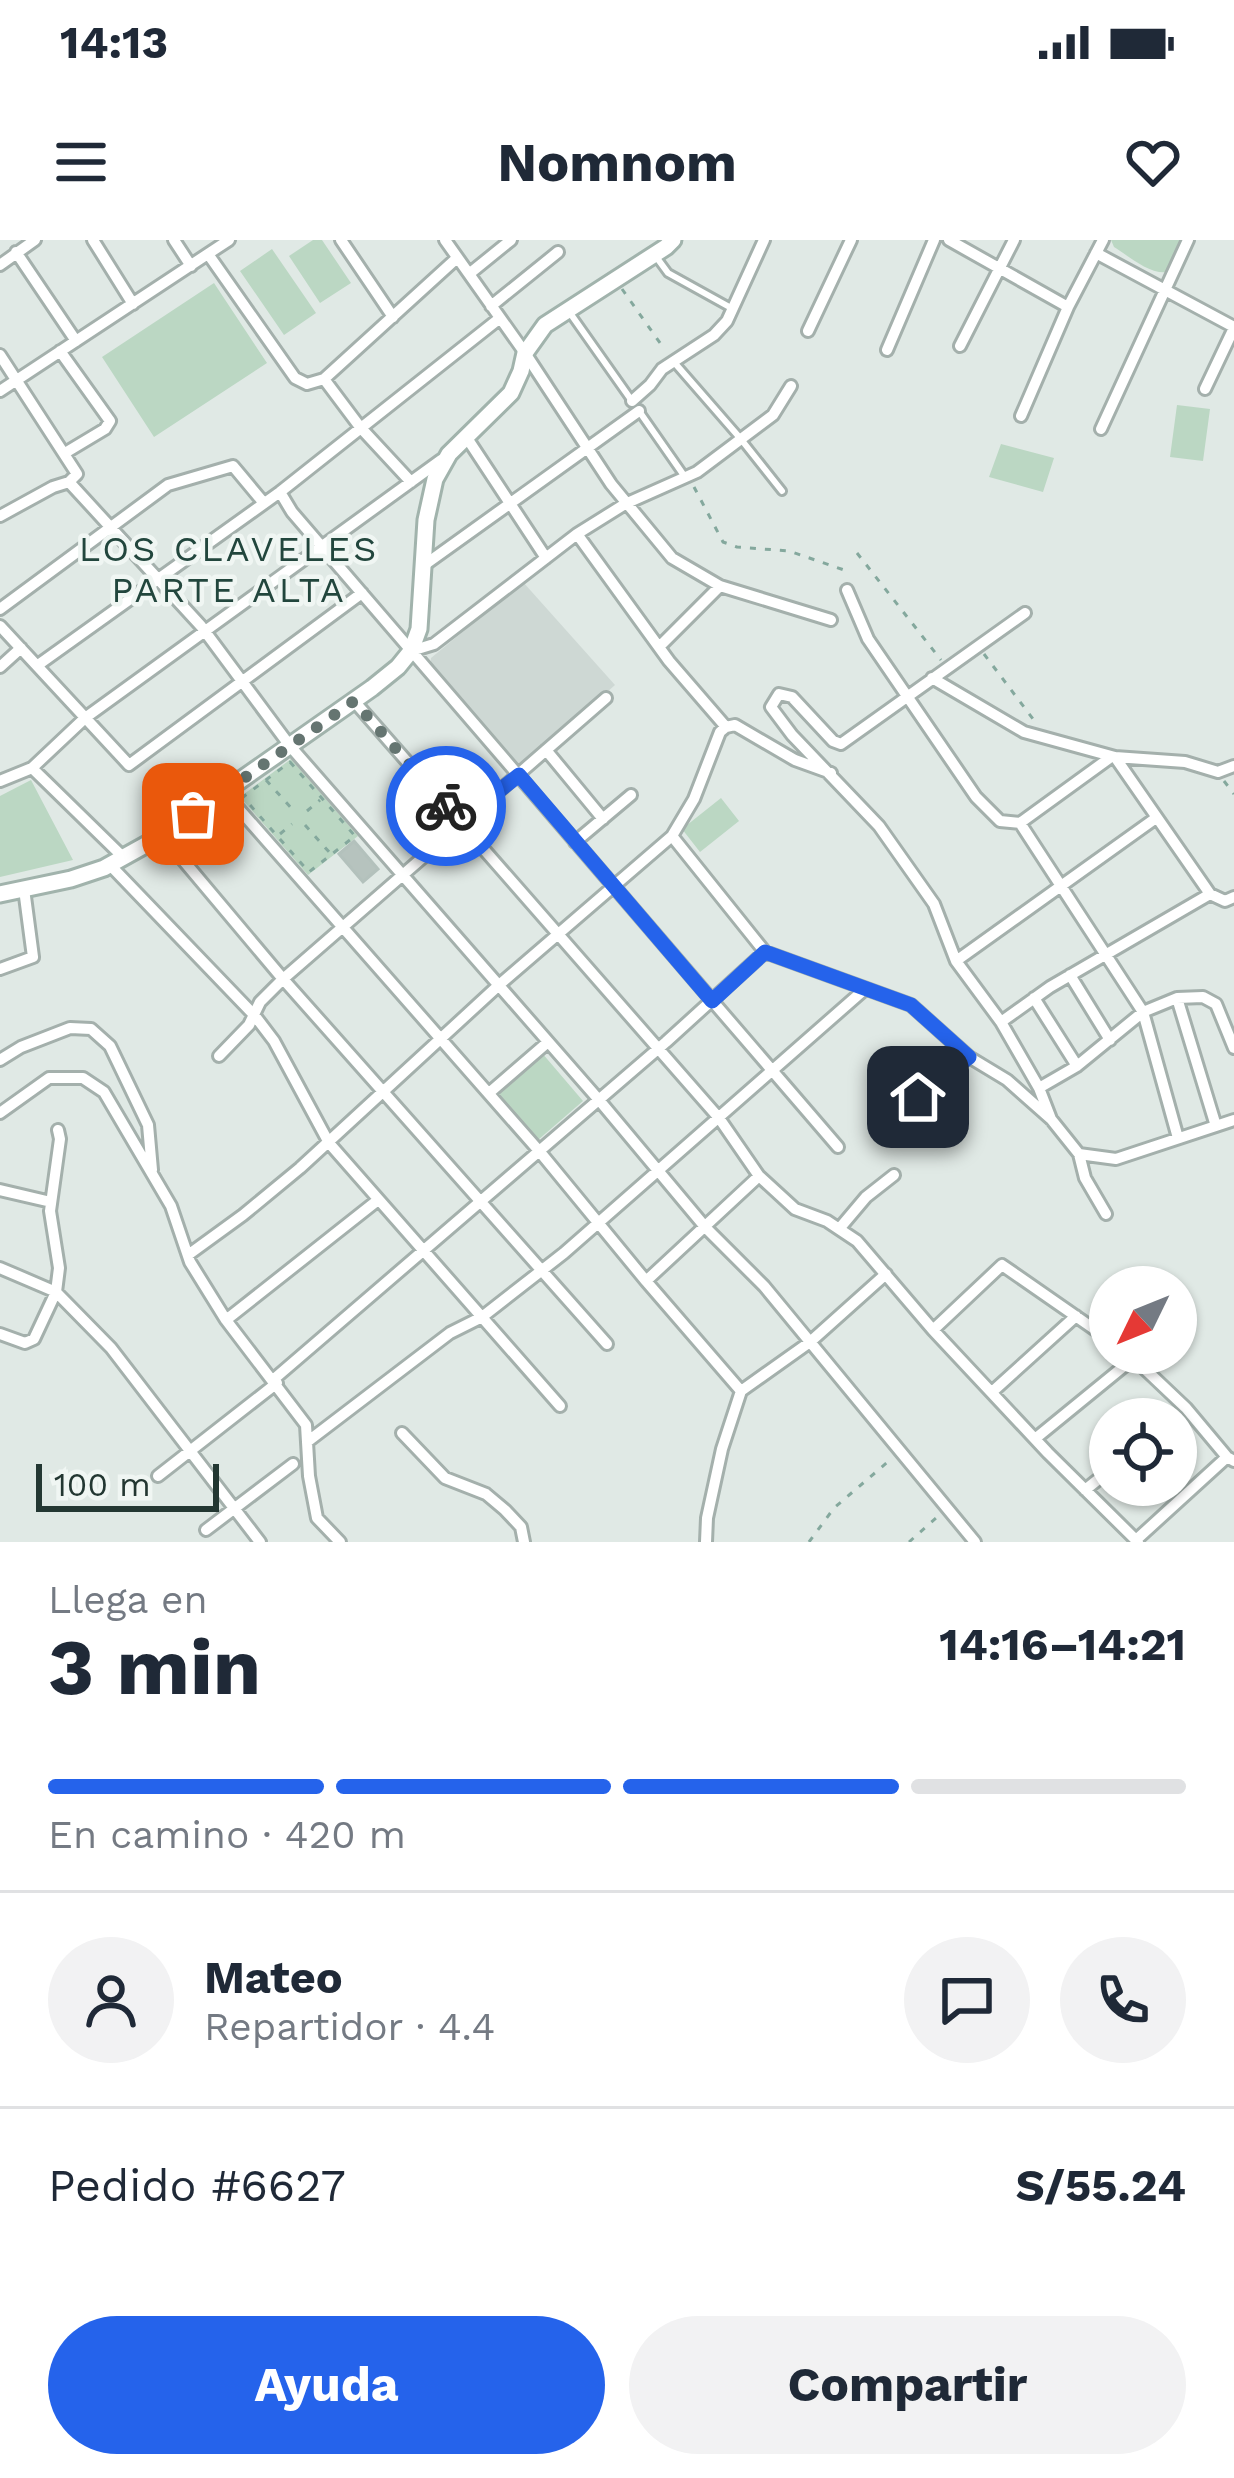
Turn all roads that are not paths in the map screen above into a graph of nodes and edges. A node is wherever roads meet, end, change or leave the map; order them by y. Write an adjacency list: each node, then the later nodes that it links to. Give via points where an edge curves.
1 (34, 240): 16 (street)
2 (92, 240): 27 (street)
3 (174, 240): 23 (street)
4 (229, 240): 19 (street)
5 (341, 240): 32 (street)
6 (445, 240): 21 (street)
7 (511, 240): 25 (street)
8 (673, 240): 20 (street)
9 (764, 240): 30 (street)
10 (851, 240): 35 (street)
11 (934, 240): 38 (street)
12 (949, 240): 24 (street)
13 (1014, 240): 24 (street)
14 (1103, 240): 18 (street)
15 (1188, 240): 26 (street)
16 (16, 252): 22 (street); 36 (street)
17 (558, 252): 28 (street)
18 (1096, 253): 26 (street); 29 (street)
19 (208, 254): 23 (street); 44 (street, via 296,378)
20 (655, 255): 30 (lane, via 668,273); 31 (street)
21 (457, 258): 25 (street); 32 (street)
22 (0, 265)
23 (191, 266): 27 (street)
24 (1000, 268): 29 (street); 37 (street)
25 (469, 274): 28 (street)
26 (1165, 290): 34 (street); 51 (street)
27 (133, 304): 36 (street)
28 (491, 306): 33 (street)
29 (1068, 307): 49 (street)
30 (733, 309): 42 (street, via 714,335)
31 (568, 310): 40 (street); 48 (lane)
32 (393, 317): 44 (street)
33 (500, 318): 40 (street); 50 (street)
34 (1234, 328): 46 (street)
35 (808, 332)
36 (76, 341): 39 (street)
37 (960, 346)
38 (886, 350)
39 (60, 351): 43 (street); 55 (street, via 110,421)
40 (525, 353): 52 (street, via 511,392); 54 (street)
41 (0, 355): 43 (street)
42 (673, 361): 48 (street); 53 (lane)
43 (17, 379): 47 (street); 55 (street)
44 (324, 379): 50 (street)
45 (790, 386): 53 (street, via 773,415)
46 (1204, 389)
47 (0, 391)
48 (635, 406): 54 (street); 57 (lane)
49 (1021, 416)
50 (360, 427): 59 (street); 60 (street)
51 (1101, 429)
52 (467, 438): 56 (street); 63 (street)
53 (740, 438): 57 (street); 61 (lane)
54 (586, 446): 63 (street); 64 (street)
55 (65, 453): 58 (street, via 77,471)
56 (449, 454): 59 (street); 70 (street, via 435,479)
57 (686, 476): 64 (street)
58 (69, 482): 65 (street); 66 (street)
59 (411, 482): 68 (street)
60 (280, 491): 62 (street); 68 (street)
61 (782, 491)
62 (263, 502): 66 (street, via 238,469 226,466 169,485); 71 (street)
63 (509, 502): 69 (street); 70 (street)
64 (625, 503): 67 (street); 72 (street, via 672,558)
65 (0, 516)
66 (109, 528): 71 (street); 75 (street)
67 (577, 534): 69 (street); 80 (street)
68 (322, 547): 74 (street); 79 (street)
69 (546, 558): 82 (street, via 434,644)
70 (423, 566): 82 (street)
71 (157, 579): 79 (street); 83 (street)
72 (720, 586): 77 (street); 80 (street)
73 (848, 590): 87 (street)
74 (362, 593): 82 (street); 86 (street)
75 (0, 609)
76 (1025, 613): 85 (street)
77 (831, 620)
78 (0, 626): 81 (street)
79 (205, 631): 86 (street); 90 (street)
80 (659, 647): 91 (street)
81 (21, 648): 83 (street); 84 (street)
82 (411, 651): 89 (street); 98 (street)
83 (38, 665): 90 (street)
84 (0, 667)
85 (932, 678): 87 (street); 94 (street, via 1024,732)
86 (242, 681): 90 (street, via 129,765); 92 (street)
87 (905, 696): 97 (street, via 837,744 792,697 779,694 771,706); 105 (street, via 976,796 1000,820)
88 (606, 698): 93 (street)
89 (354, 701): 92 (street); 104 (street)
90 (85, 718): 96 (street)
91 (726, 727): 97 (street); 107 (street)
92 (290, 746): 100 (street); 110 (street)
93 (546, 750): 98 (street); 103 (street)
94 (1113, 757): 95 (street, via 1218,772); 102 (street); 105 (street)
95 (1234, 766)
96 (32, 769): 99 (street); 109 (street)
97 (831, 773): 121 (street, via 934,904)
98 (519, 775): 104 (street); 108 (street)
99 (0, 782)
100 (224, 792): 106 (street); 117 (street)
101 (632, 795): 103 (street)
102 (1156, 818): 112 (street); 115 (street)
103 (603, 819): 108 (street)
104 (460, 822): 110 (street); 118 (street)
105 (1020, 823): 112 (street)
106 (162, 836): 109 (street); 124 (street)
107 (672, 836): 111 (street); 119 (street)
108 (575, 842): 111 (street)
109 (117, 861): 113 (street); 131 (street)
110 (402, 874): 117 (street); 125 (street)
111 (612, 885): 118 (street); 129 (street)
112 (1060, 885): 120 (street); 121 (street)
113 (24, 889): 114 (street); 122 (street, via 33,957)
114 (0, 894)
115 (1210, 894): 116 (street); 120 (street)
116 (1234, 897)
117 (343, 927): 124 (street); 133 (street)
118 (556, 934): 125 (street); 137 (street)
119 (765, 952): 126 (street); 129 (street)
120 (1107, 954): 123 (street); 130 (street)
121 (956, 961): 132 (street)
122 (0, 970)
123 (1070, 975): 127 (street); 134 (street)
124 (283, 979): 131 (street); 144 (street)
125 (499, 985): 133 (street); 135 (street)
126 (865, 989): 139 (street, via 911,1005); 142 (street)
127 (1034, 998): 132 (street); 141 (street)
128 (1177, 998): 130 (street); 136 (street, via 1216,1004); 152 (street)
129 (712, 1001): 137 (street); 142 (street)
130 (1143, 1012): 134 (street); 154 (street)
131 (255, 1016): 138 (street); 155 (street)
132 (1001, 1022): 143 (street)
133 (441, 1038): 144 (street); 145 (street)
134 (1110, 1040): 141 (street)
135 (548, 1042): 145 (street); 146 (street)
136 (1234, 1048)
137 (658, 1049): 146 (street); 149 (street)
138 (219, 1056)
139 (969, 1057): 148 (street); 150 (street)
140 (0, 1060): 160 (street, via 70,1028 91,1030 110,1046 148,1125)
141 (1078, 1066): 143 (street)
142 (773, 1070): 149 (street); 156 (street)
143 (1040, 1088): 150 (street)
144 (382, 1092): 155 (street); 166 (street)
145 (489, 1094): 157 (street)
146 (599, 1100): 157 (street); 159 (street)
147 (0, 1113): 160 (street, via 49,1078 83,1078 104,1092)
148 (893, 1117)
149 (719, 1118): 159 (street); 162 (street)
150 (1051, 1119): 158 (street)
151 (1234, 1120): 152 (street)
152 (1216, 1126): 154 (street)
153 (58, 1130): 165 (street)
154 (1178, 1138): 158 (street, via 1116,1159)
155 (328, 1142): 164 (street); 172 (street)
156 (838, 1147)
157 (540, 1152): 166 (street); 168 (street)
158 (1078, 1154): 167 (street)
159 (658, 1171): 168 (street); 169 (street)
160 (152, 1173): 172 (street)
161 (894, 1174): 170 (street)
162 (760, 1176): 169 (street); 170 (street, via 795,1209)
163 (0, 1190): 165 (street)
164 (378, 1200): 171 (street); 180 (street)
165 (51, 1202): 177 (street)
166 (481, 1202): 171 (street); 174 (street)
167 (1106, 1214)
168 (598, 1222): 174 (street); 176 (street)
169 (706, 1228): 176 (street); 184 (street)
170 (839, 1229): 175 (street)
171 (424, 1251): 179 (street); 188 (street)
172 (188, 1255): 180 (street)
173 (0, 1268): 177 (street)
174 (542, 1270): 179 (street); 185 (street)
175 (886, 1274): 182 (street); 184 (street)
176 (646, 1281): 189 (street)
177 (56, 1292): 183 (street, via 34,1339); 197 (street, via 112,1348)
178 (1076, 1316): 181 (street); 182 (street, via 1002,1265); 190 (street)
179 (482, 1317): 192 (street); 196 (street)
180 (226, 1320): 188 (street)
181 (1089, 1325)
182 (933, 1330): 190 (street)
183 (0, 1334)
184 (810, 1342): 189 (street); 210 (street)
185 (607, 1344)
186 (1109, 1374): 195 (street)
187 (1151, 1374): 191 (street)
188 (275, 1381): 196 (street, via 306,1425); 197 (street)
189 (741, 1391): 209 (street)
190 (992, 1392): 195 (street)
191 (1176, 1398)
192 (560, 1406)
193 (1197, 1421): 198 (street)
194 (402, 1433): 208 (street, via 445,1478 486,1493 521,1527)
195 (1036, 1438): 202 (street)
196 (308, 1442): 207 (street, via 316,1518)
197 (189, 1450): 200 (street); 203 (street)
198 (1230, 1459): 205 (street)
199 (293, 1464): 203 (street)
200 (158, 1476)
201 (1089, 1487): 202 (street)
202 (1085, 1490): 205 (street)
203 (233, 1509): 204 (street); 206 (street)
204 (206, 1530)
205 (1137, 1541)
206 (260, 1542)
207 (340, 1542)
208 (524, 1542)
209 (706, 1542)
210 (975, 1542)

